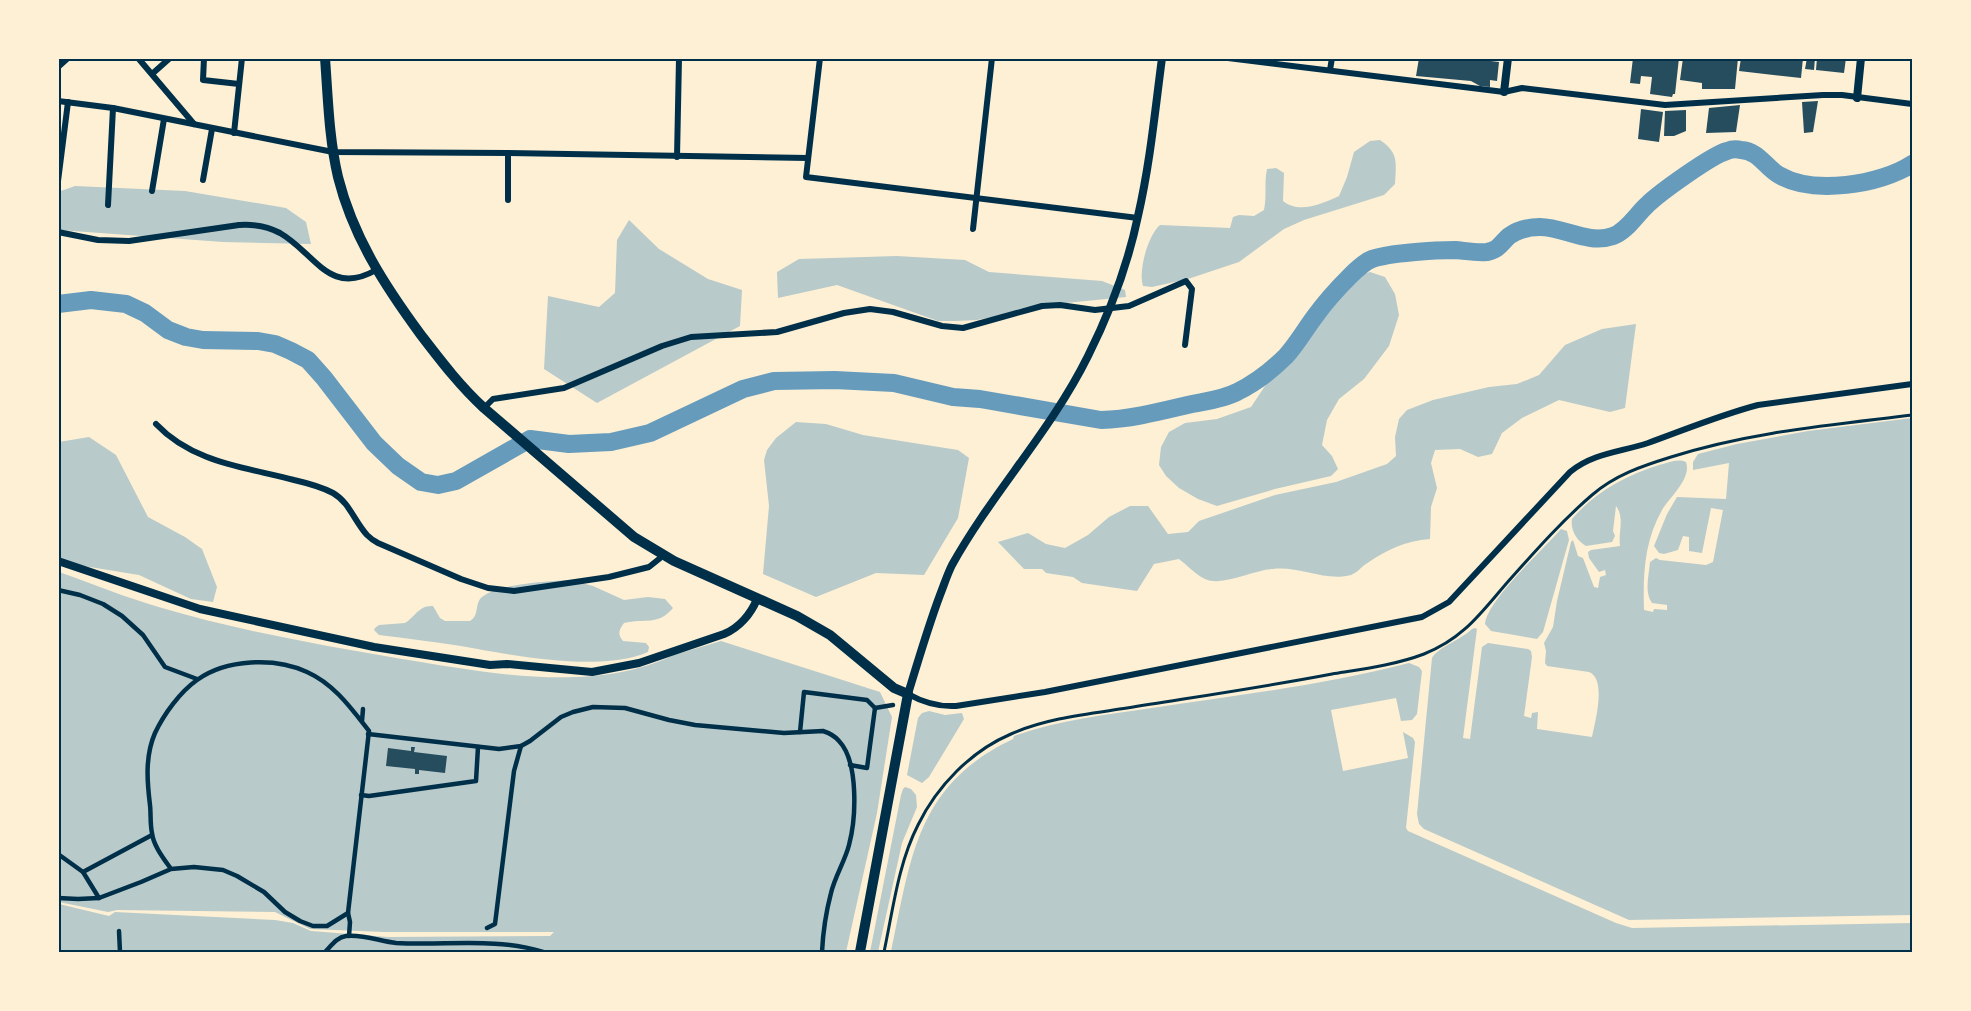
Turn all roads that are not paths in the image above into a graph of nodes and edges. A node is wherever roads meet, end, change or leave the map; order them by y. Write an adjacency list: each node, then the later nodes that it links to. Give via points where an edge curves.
1 (68, 58): 15 (street)
2 (138, 58): 17 (street)
3 (170, 58): 17 (street)
4 (204, 58): 18 (street, via 203,80)
5 (242, 58): 18 (street)
6 (325, 58): 29 (main road)
7 (680, 58): 31 (street)
8 (820, 58): 32 (street)
9 (992, 58): 37 (street)
10 (1162, 58): 40 (street)
11 (1228, 58): 16 (street)
12 (1332, 58): 16 (street)
13 (1508, 58): 19 (street)
14 (1862, 58): 20 (street)
15 (58, 67)
16 (1330, 70): 19 (street)
17 (152, 74): 26 (street)
18 (239, 84): 28 (street)
19 (1504, 92): 20 (street, via 1522,88 1665,105 1822,95)
20 (1857, 98): 23 (street)
21 (58, 101): 22 (street)
22 (68, 102): 24 (street); 33 (street)
23 (1912, 104)
24 (113, 108): 25 (street); 39 (street)
25 (164, 119): 26 (street); 36 (street)
26 (194, 125): 27 (street)
27 (212, 129): 28 (street); 34 (street)
28 (234, 133): 29 (street)
29 (333, 152): 30 (street); 43 (main road, via 353,224)
30 (508, 153): 31 (street); 38 (street)
31 (677, 157): 32 (street)
32 (808, 158): 37 (street, via 806,177)
33 (59, 169): 35 (street)
34 (203, 180)
35 (58, 181)
36 (152, 191)
37 (976, 199): 40 (street); 41 (street)
38 (508, 200)
39 (108, 205)
40 (1138, 218): 54 (street, via 1105,320 1077,375 950,568)
41 (973, 229)
42 (58, 232): 43 (street, via 129,241 252,225 280,234 336,277 355,279)
43 (376, 270): 46 (main road, via 450,373)
44 (1185, 345): 46 (street, via 1192,289 1186,281 1129,306 1042,306 963,328 870,309 777,332 691,337 564,388 493,399)
45 (1912, 384): 54 (street, via 1758,405 1581,463 1449,602 1422,617 1046,692 956,706 923,703)
46 (483, 408): 49 (main road, via 634,537)
47 (1912, 415): 82 (lane, via 1741,438 1627,471 1593,494 1559,527 1479,618 1448,642 1425,653 1396,663 1290,682 1083,714 1036,724 1008,735 967,762 944,784 917,826 907,850)
48 (156, 424): 49 (street, via 200,456 335,494 352,511 367,536 378,543 488,588 514,591 609,577 649,567)
49 (664, 555): 52 (main road)
50 (58, 561): 52 (street, via 200,609 298,632 466,662 592,672 639,663 733,631)
51 (58, 590): 53 (street, via 95,601 122,616 143,636 165,667)
52 (757, 599): 54 (main road, via 830,635 894,688)
53 (197, 679): 58 (street, via 246,662 290,666 308,672 340,694); 65 (street, via 154,734 147,781)
54 (908, 694): 81 (main road)
55 (893, 705): 56 (street)
56 (875, 708): 59 (street, via 867,700 804,692); 63 (street, via 867,768)
57 (363, 710): 58 (street)
58 (362, 721): 60 (street)
59 (800, 732): 61 (street, via 695,725 625,708 593,706 561,717); 63 (street, via 824,731 835,737 846,749)
60 (368, 734): 62 (street); 64 (street)
61 (521, 746): 62 (street); 72 (street, via 514,771 495,924)
62 (478, 747): 64 (street, via 476,781)
63 (850, 765): 80 (street, via 854,826 832,890)
64 (361, 795): 71 (street)
65 (152, 835): 67 (street); 68 (street)
66 (58, 854): 68 (street)
67 (171, 868): 70 (street); 71 (street, via 223,870 313,926 327,926)
68 (83, 872): 70 (street)
69 (58, 898): 70 (street)
70 (99, 898)
71 (348, 913): 74 (street)
72 (487, 928)
73 (119, 930): 76 (street)
74 (349, 936): 75 (street, via 396,943); 77 (street, via 335,941)
75 (511, 945): 78 (street); 79 (street)
76 (120, 952)
77 (325, 952)
78 (511, 952)
79 (543, 952)
80 (822, 952)
81 (860, 952)
82 (884, 952)

